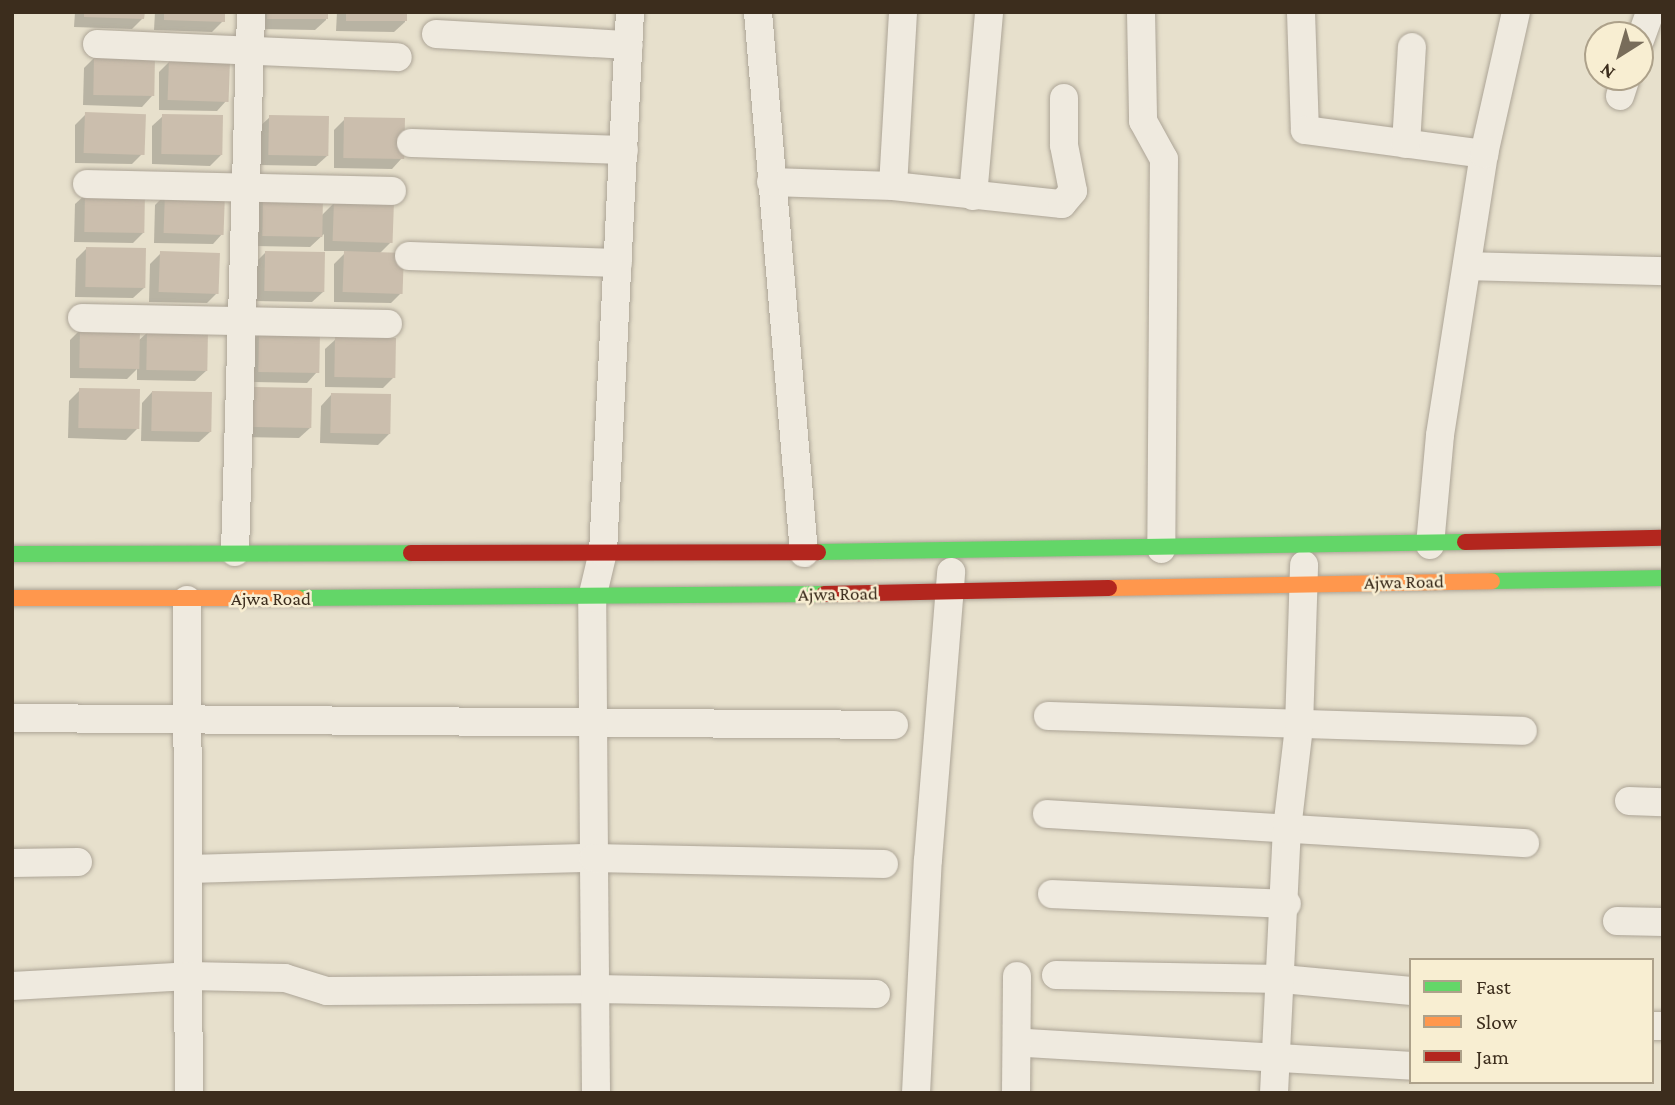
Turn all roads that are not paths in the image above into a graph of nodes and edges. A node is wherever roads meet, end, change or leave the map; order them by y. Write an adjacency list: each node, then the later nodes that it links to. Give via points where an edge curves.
1 (251, 12): 13 (street)
2 (630, 12): 11 (street)
3 (758, 12): 20 (street)
4 (903, 12): 23 (street)
5 (989, 12): 25 (street)
6 (1142, 12): 36 (street, via 1143,121 1164,159)
7 (1301, 12): 17 (street, via 1305,130)
8 (1516, 12): 19 (street)
9 (436, 34): 11 (street)
10 (97, 44): 13 (street)
11 (629, 45): 18 (street)
12 (1412, 47): 17 (street)
13 (250, 50): 14 (street); 22 (street)
14 (398, 57)
15 (1065, 98): 25 (street, via 1065,145 1073,191 1068,202)
16 (411, 143): 18 (street)
17 (1406, 144): 19 (street)
18 (624, 150): 27 (street)
19 (1485, 154): 28 (street)
20 (771, 182): 23 (street); 39 (street)
21 (88, 184): 22 (street)
22 (243, 184): 24 (street); 31 (street)
23 (893, 186): 25 (street)
24 (392, 191)
25 (973, 195)
26 (408, 256): 27 (street)
27 (618, 263): 38 (street)
28 (1467, 266): 29 (street); 34 (street, via 1440,435)
29 (1663, 271)
30 (82, 318): 31 (street)
31 (240, 321): 32 (street); 37 (street)
32 (388, 324)
33 (1663, 538): 34 (main road, Ajwa Road)
34 (1430, 545): 35 (main road, Ajwa Road)
35 (1305, 548): 36 (main road, Ajwa Road); 43 (street)
36 (1161, 549): 40 (main road, Ajwa Road)
37 (235, 552): 38 (main road, Ajwa Road); 41 (main road, Ajwa Road)
38 (603, 552): 39 (main road, Ajwa Road); 46 (street)
39 (804, 552): 40 (main road, Ajwa Road)
40 (952, 552): 44 (street)
41 (12, 554)
42 (1663, 578): 43 (main road, Ajwa Road)
43 (1303, 584): 44 (main road, Ajwa Road); 53 (street)
44 (949, 592): 46 (main road, Ajwa Road); 82 (street)
45 (12, 598): 47 (main road, Ajwa Road)
46 (592, 598): 47 (main road, Ajwa Road); 51 (street)
47 (187, 600): 48 (street)
48 (190, 716): 50 (street); 51 (street); 64 (street)
49 (1048, 716): 53 (street)
50 (12, 718)
51 (594, 722): 52 (street); 60 (street)
52 (894, 725)
53 (1299, 727): 54 (street); 58 (street)
54 (1522, 731)
55 (1629, 801): 56 (street)
56 (1663, 802)
57 (1047, 814): 58 (street)
58 (1287, 829): 59 (street); 66 (street)
59 (1525, 843)
60 (594, 858): 63 (street); 64 (street); 74 (street)
61 (78, 862): 62 (street)
62 (12, 863)
63 (884, 863)
64 (189, 869): 70 (street)
65 (1052, 894): 66 (street)
66 (1287, 904): 72 (street)
67 (1617, 921): 68 (street)
68 (1663, 922)
69 (1056, 975): 72 (street)
70 (189, 976): 73 (street); 74 (street, via 285,978 327,991); 80 (street)
71 (1017, 976): 83 (street)
72 (1282, 979): 75 (street); 78 (street)
73 (12, 986)
74 (595, 989): 76 (street); 81 (street)
75 (1409, 991)
76 (876, 994)
77 (1028, 1043): 78 (street)
78 (1277, 1059): 79 (street); 84 (street)
79 (1409, 1066)
80 (189, 1093)
81 (596, 1093)
82 (916, 1093)
83 (1016, 1093)
84 (1274, 1093)

